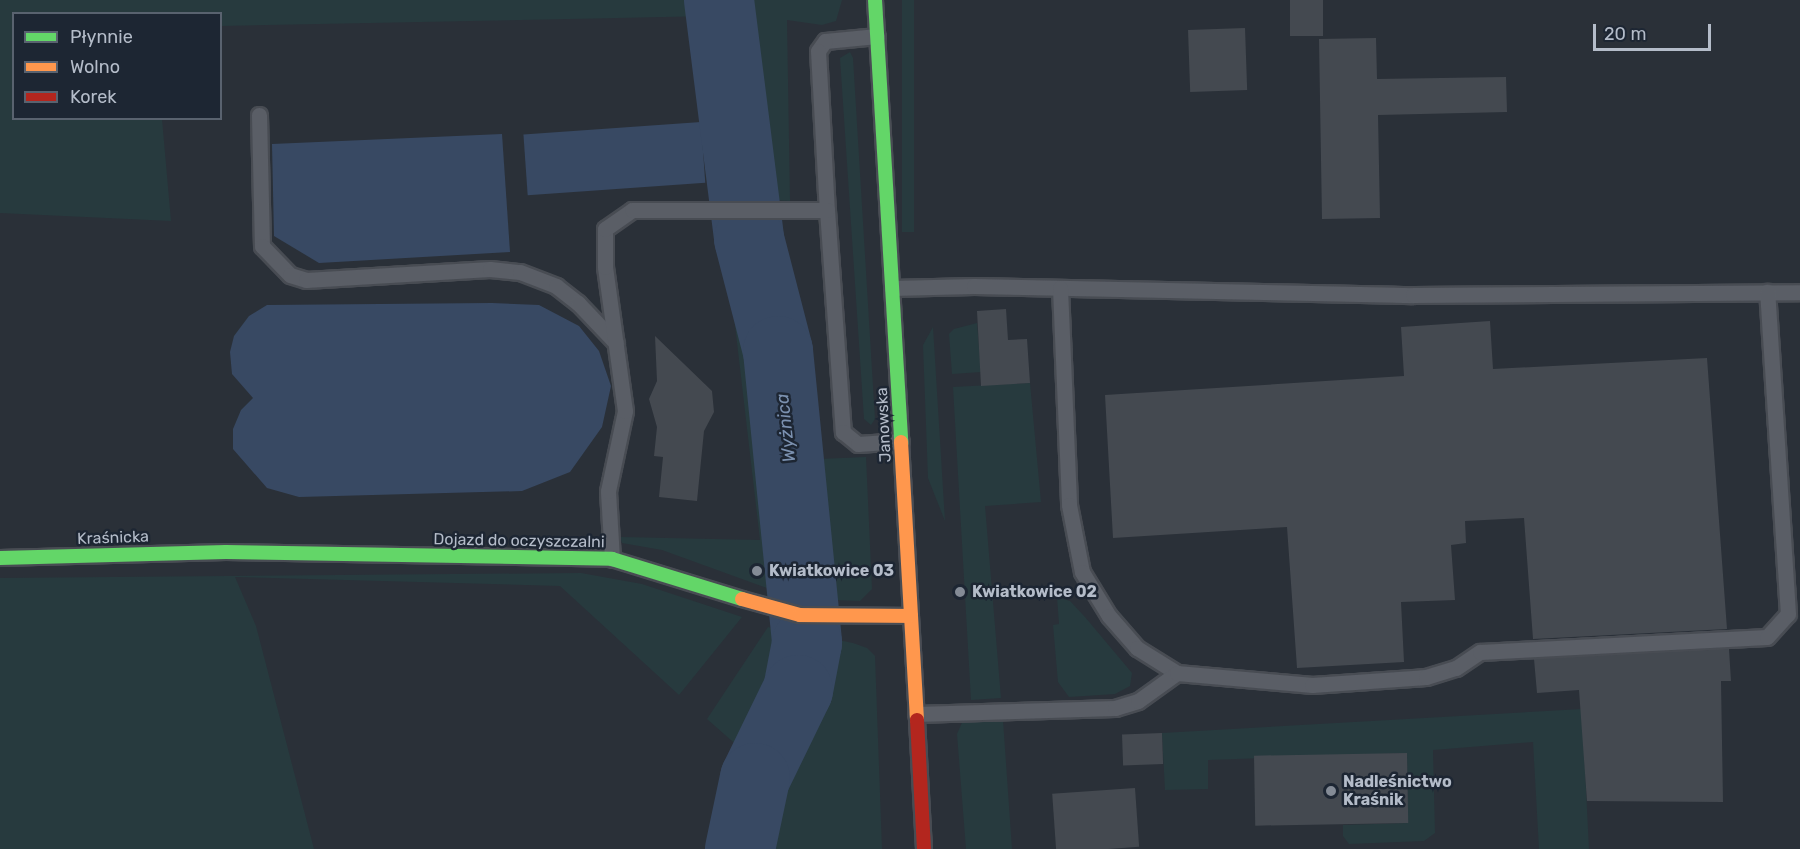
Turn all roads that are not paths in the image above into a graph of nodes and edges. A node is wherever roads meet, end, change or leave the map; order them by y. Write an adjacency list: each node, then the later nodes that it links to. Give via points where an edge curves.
1 (875, 0): 2 (street, Janowska)
2 (878, 36): 4 (lane, via 825,41 818,51); 5 (street, Janowska)
3 (259, 115): 9 (lane, via 258,230 262,246 290,275 306,280 490,269 520,272 556,286)
4 (827, 210): 9 (lane, via 632,210 605,230 605,267); 10 (lane, via 843,432 858,444)
5 (892, 288): 6 (lane); 10 (street, Janowska)
6 (1060, 288): 7 (lane, via 1413,295); 16 (lane, via 1070,505 1082,572 1109,616 1137,648)
7 (1767, 292): 8 (lane); 14 (lane)
8 (1800, 292)
9 (618, 345): 13 (lane, via 625,411 608,491)
10 (901, 441): 15 (street, Janowska)
11 (226, 552): 12 (street, Kraśnicka); 13 (street, Dojazd do oczyszczalni)
12 (0, 558)
13 (612, 559): 15 (street, Dojazd do oczyszczalni, via 664,572 768,609 832,618)
14 (1794, 604): 16 (lane, via 1767,637 1480,652 1456,668 1426,676 1279,685)
15 (911, 616): 17 (street, Janowska)
16 (1177, 673): 17 (lane, via 1138,701 1115,708)
17 (916, 714): 18 (street, Janowska)
18 (924, 849)

